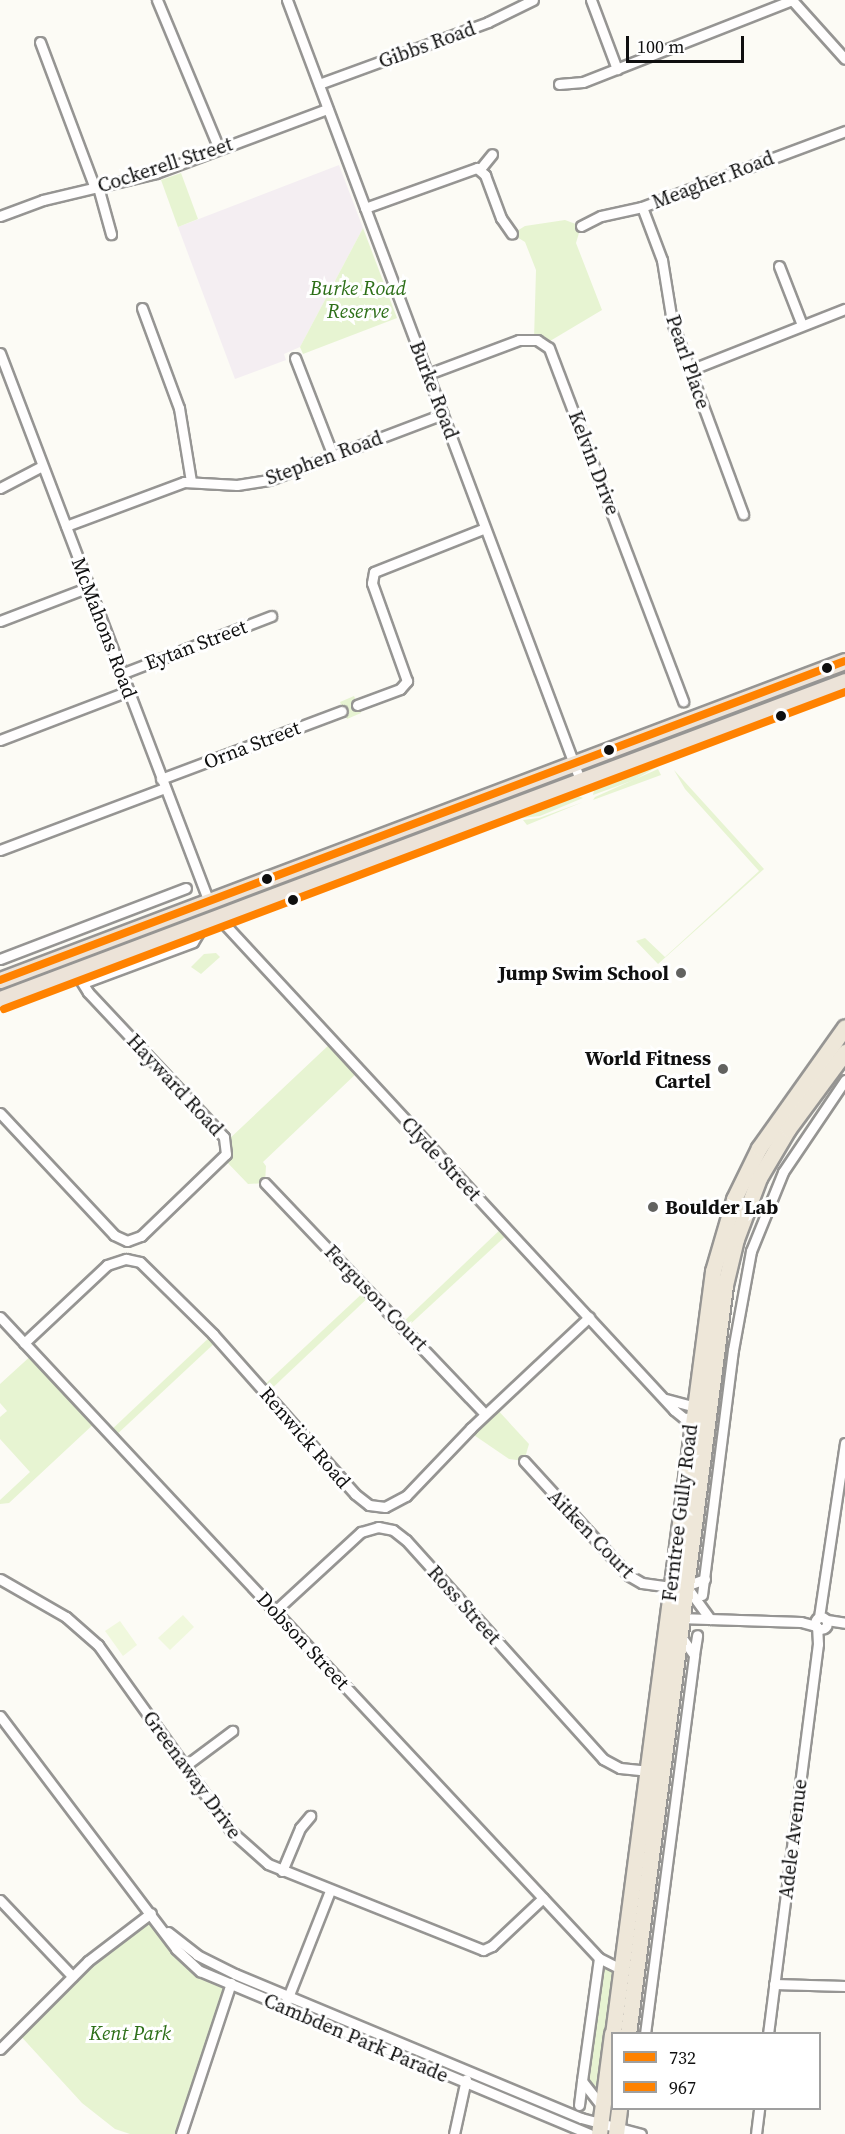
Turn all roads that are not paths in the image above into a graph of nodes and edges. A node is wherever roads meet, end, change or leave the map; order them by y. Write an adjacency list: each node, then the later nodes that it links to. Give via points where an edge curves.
1 (158, 0): 13 (street)
2 (287, 0): 9 (street, Burke Road)
3 (533, 0): 9 (street, Gibbs Road, via 488,22)
4 (591, 0): 8 (street)
5 (792, 0): 7 (street); 8 (street)
6 (40, 42): 16 (street)
7 (845, 59)
8 (617, 69): 10 (street, via 579,83)
9 (319, 84): 11 (street, Burke Road)
10 (559, 84)
11 (327, 109): 13 (street, Cockerell Street); 18 (street, Burke Road)
12 (845, 131): 17 (street, Meagher Road)
13 (219, 149): 16 (street, Cockerell Street, via 156,173)
14 (492, 154): 15 (street)
15 (480, 169): 18 (street, via 470,169); 22 (street)
16 (97, 188): 19 (street, Cockerell Street); 21 (street)
17 (642, 207): 20 (street, Meagher Road, via 601,216); 29 (street, Pearl Place, via 662,260 672,322)
18 (365, 208): 30 (street, Burke Road)
19 (0, 216)
20 (580, 226)
21 (111, 234)
22 (513, 234)
23 (779, 266): 26 (street)
24 (142, 308): 34 (street, via 179,408)
25 (845, 309): 26 (street)
26 (802, 326): 29 (street)
27 (0, 353): 33 (street, McMahons Road)
28 (295, 358): 32 (street)
29 (690, 370): 36 (street, Pearl Place)
30 (428, 374): 31 (street, Burke Road); 46 (street, Kelvin Drive, via 519,340 537,340 549,348)
31 (443, 414): 32 (street, Stephen Road); 38 (street, Burke Road)
32 (333, 456): 34 (street, Stephen Road, via 250,484)
33 (42, 466): 35 (street); 37 (street, McMahons Road)
34 (191, 481): 37 (street, Stephen Road)
35 (0, 488)
36 (743, 514)
37 (66, 526): 39 (street, McMahons Road)
38 (485, 528): 47 (street, via 368,573 410,685); 50 (street, Burke Road)
39 (89, 587): 41 (street); 43 (street, McMahons Road)
40 (271, 616): 43 (street, Eytan Street)
41 (0, 621)
42 (845, 661): 50 (highway)
43 (121, 674): 45 (street, McMahons Road)
44 (845, 681): 51 (highway)
45 (128, 692): 49 (street); 52 (street, McMahons Road)
46 (684, 701)
47 (357, 705)
48 (342, 711): 52 (street, Orna Street)
49 (0, 740)
50 (574, 765): 51 (street, Burke Road); 55 (highway)
51 (580, 780): 56 (highway)
52 (163, 783): 53 (street, Orna Street); 55 (street, McMahons Road)
53 (0, 850)
54 (186, 888): 57 (street)
55 (209, 902): 56 (highway); 59 (highway)
56 (211, 919): 58 (highway); 70 (street, Clyde Street)
57 (0, 959)
58 (79, 977): 60 (highway); 65 (street, Hayward Road, via 224,1137 224,1158 141,1236 127,1241 114,1234)
59 (0, 980)
60 (0, 999)
61 (845, 1027): 75 (main road, Ferntree Gully Road, via 771,1127 734,1199 711,1280)
62 (845, 1052): 64 (main road, Ferntree Gully Road)
63 (843, 1083): 64 (street); 67 (street, Ferntree Gully Road)
64 (814, 1091): 66 (main road, Ferntree Gully Road)
65 (0, 1113)
66 (788, 1129): 67 (street); 73 (main road, Ferntree Gully Road, via 759,1178 736,1239 725,1285)
67 (795, 1150): 72 (street, Ferntree Gully Road, via 769,1199 751,1251)
68 (265, 1183): 76 (street, Ferguson Court)
69 (0, 1317): 71 (street, Dobson Street)
70 (589, 1317): 74 (street, Clyde Street); 76 (street, Renwick Road)
71 (24, 1343): 76 (street, Renwick Road, via 108,1265 126,1259 140,1262 213,1334 355,1494 375,1506 400,1502); 85 (street, Dobson Street)
72 (732, 1364): 73 (street); 78 (street, Ferntree Gully Road)
73 (713, 1380): 77 (main road, Ferntree Gully Road)
74 (666, 1399): 75 (street); 75 (street, Clyde Street, via 681,1416)
75 (693, 1412): 77 (street); 83 (main road, Ferntree Gully Road)
76 (485, 1414)
77 (708, 1419): 78 (street); 83 (main road, Ferntree Gully Road)
78 (722, 1437): 82 (street, Ferntree Gully Road)
79 (845, 1443): 88 (street, Adele Avenue)
80 (524, 1461): 83 (street, Aitken Court, via 628,1575 642,1583)
81 (0, 1579): 94 (street, Greenaway Drive, via 59,1612 98,1645)
82 (705, 1579): 83 (street, Ferntree Gully Road); 84 (street, Ferntree Gully Road)
83 (678, 1586): 86 (main road, Ferntree Gully Road); 87 (street)
84 (702, 1595)
85 (275, 1611): 95 (street, Ross Street, via 361,1532 378,1527 393,1530 603,1759 620,1768); 99 (street, Dobson Street)
86 (674, 1617): 87 (street); 89 (main road, Ferntree Gully Road); 95 (main road, Ferntree Gully Road)
87 (710, 1619): 88 (street)
88 (821, 1623): 108 (street, Adele Avenue)
89 (680, 1635): 91 (street); 114 (main road, Ferntree Gully Road)
90 (697, 1635): 91 (street)
91 (694, 1655): 115 (street)
92 (0, 1716): 101 (street, Cambden Park Parade)
93 (232, 1731): 94 (street)
94 (184, 1766): 97 (street, Greenaway Drive, via 241,1843)
95 (647, 1771): 103 (main road, Ferntree Gully Road)
96 (310, 1816): 97 (street, via 300,1828)
97 (282, 1871): 98 (street, Greenaway Drive)
98 (330, 1891): 99 (street, Greenaway Drive, via 486,1954); 111 (street)
99 (543, 1898): 104 (street, Dobson Street)
100 (0, 1900): 107 (street)
101 (151, 1913): 102 (street, Cambden Park Parade); 107 (street)
102 (161, 1926): 106 (street, Cambden Park Parade, via 197,1955); 109 (street, Cambden Park Parade, via 188,1961)
103 (623, 1952): 104 (street); 105 (main road, Ferntree Gully Road)
104 (603, 1960): 105 (street, Dobson Street); 120 (street)
105 (621, 1969): 113 (main road, Ferntree Gully Road)
106 (235, 1974): 109 (street); 111 (street, Cambden Park Parade)
107 (72, 1976): 117 (street)
108 (774, 1984): 110 (street); 116 (street, Adele Avenue)
109 (230, 1986): 112 (street, Cambden Park Parade); 130 (street)
110 (845, 1986)
111 (289, 1996): 112 (street); 119 (street, Cambden Park Parade)
112 (284, 2008): 121 (street, Cambden Park Parade)
113 (613, 2032)
114 (628, 2032)
115 (645, 2032)
116 (768, 2032)
117 (0, 2049)
118 (611, 2049): 123 (main road, Ferntree Gully Road)
119 (469, 2072): 121 (street); 126 (street, Cambden Park Parade)
120 (582, 2081): 122 (street); 123 (street)
121 (464, 2084): 127 (street, Cambden Park Parade); 131 (street)
122 (579, 2105)
123 (603, 2108): 128 (main road, Ferntree Gully Road)
124 (619, 2110): 129 (main road)
125 (759, 2110): 133 (street)
126 (572, 2114): 127 (street); 128 (street, Cambden Park Parade)
127 (568, 2127): 128 (street, Cambden Park Parade)
128 (596, 2131): 129 (street)
129 (616, 2131): 132 (street)
130 (181, 2134)
131 (454, 2134)
132 (641, 2134)
133 (756, 2134)

